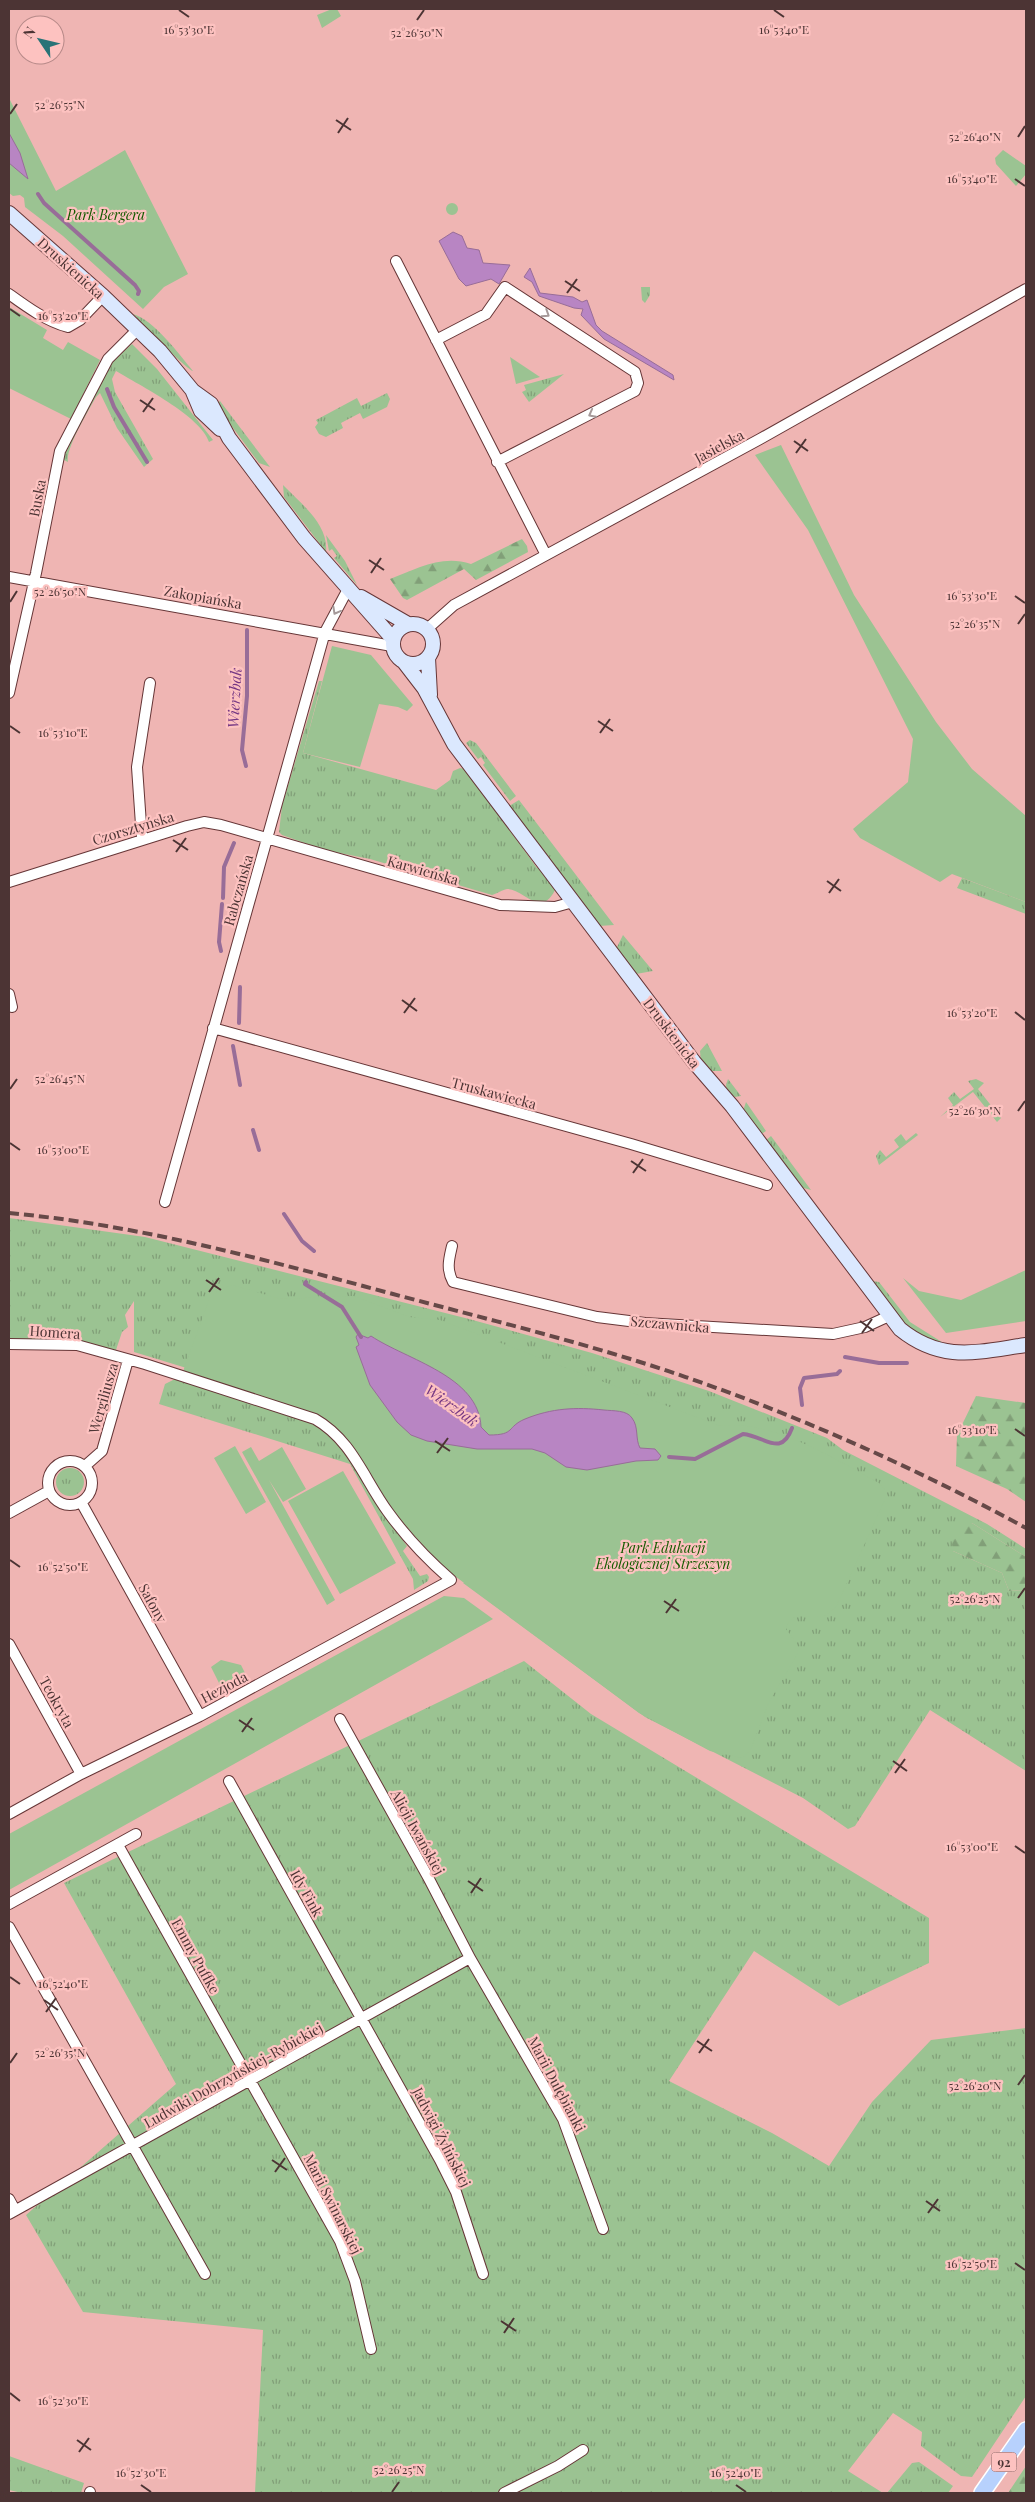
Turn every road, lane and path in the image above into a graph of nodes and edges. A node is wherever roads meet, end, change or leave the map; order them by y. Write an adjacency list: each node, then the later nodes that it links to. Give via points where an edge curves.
1 (9, 213): 5 (street, Druskienicka)
2 (396, 262): 7 (street)
3 (1026, 289): 9 (street, Jasielska)
4 (9, 294): 5 (street, via 50,320 68,327 80,320)
5 (103, 296): 6 (street, Druskienicka)
6 (138, 329): 11 (street, Buska, via 108,359 60,451); 12 (street, Druskienicka, via 193,391 210,404 229,438 304,538)
7 (436, 340): 8 (street); 8 (street, one-way to 8, via 486,314 505,287 635,372 638,383 635,391)
8 (497, 462): 9 (street)
9 (546, 555): 14 (street, Jasielska, via 454,605)
10 (9, 577): 11 (street, Zakopiańska)
11 (34, 582): 15 (street, Zakopiańska); 20 (street, Buska)
12 (348, 589): 13 (street, Druskienicka); 15 (street, Rabczańska, one-way to 15); 16 (street, Druskienicka)
13 (408, 624): 14 (street, via 415,623); 16 (street, via 401,626)
14 (427, 629): 17 (street, via 433,640)
15 (324, 632): 16 (street, Zakopiańska); 22 (street, Rabczańska)
16 (392, 643): 18 (street, via 398,658)
17 (428, 658): 18 (street, via 416,664); 21 (street, Druskienicka)
18 (404, 662): 21 (street, Druskienicka)
19 (150, 683): 23 (street, via 137,766)
20 (9, 693)
21 (431, 700): 25 (street, Druskienicka, via 454,744)
22 (267, 838): 23 (street, Czorsztyńska, via 204,822); 25 (street, Karwieńska, via 500,905 555,907); 28 (street, Rabczańska)
23 (142, 839): 24 (street, Czorsztyńska)
24 (9, 882)
25 (573, 902): 32 (street, Druskienicka, via 694,1062 732,1106)
26 (9, 994): 27 (street)
27 (12, 1006)
28 (214, 1028): 29 (street, Truskawiecka); 30 (street, Rabczańska)
29 (767, 1185)
30 (165, 1202)
31 (452, 1246): 32 (street, Szczawnicka, via 448,1274 453,1282 597,1317 645,1323 833,1334 865,1328)
32 (889, 1316): 34 (street, Druskienicka, via 909,1336 932,1349 945,1352 965,1353)
33 (9, 1344): 35 (street, Homera, via 71,1344)
34 (1026, 1345)
35 (128, 1360): 36 (street, Wergiliusza, via 102,1451); 40 (street, Homera, via 329,1427 352,1454 388,1512)
36 (85, 1466): 37 (street, via 67,1460 56,1465 48,1478); 38 (street, via 91,1474 92,1486 89,1496)
37 (49, 1491): 38 (street, via 58,1502 66,1505); 39 (street)
38 (81, 1502): 42 (street, Safony)
39 (9, 1513)
40 (451, 1580): 42 (street, Hezjoda)
41 (9, 1644): 44 (street, Teokryta)
42 (200, 1716): 44 (street, Hezjoda)
43 (340, 1720): 51 (street, Alicji Iwańskiej)
44 (81, 1774): 46 (street, Hezjoda)
45 (229, 1781): 52 (street, Idy Fink)
46 (9, 1814)
47 (136, 1834): 48 (street)
48 (118, 1845): 49 (street); 53 (street, Emmy Puffke)
49 (9, 1904)
50 (9, 1926): 54 (street)
51 (470, 1958): 52 (street, Ludwiki Dobrzyńskiej-Rybickiej); 57 (street, Marii Dulębianki, via 563,2120)
52 (361, 2019): 53 (street, Ludwiki Dobrzyńskiej-Rybickiej); 59 (street, Jadwigi Żylińskiej, via 444,2168 472,2235)
53 (250, 2080): 54 (street, Ludwiki Dobrzyńskiej-Rybickiej); 60 (street, Marii Swinarskiej, via 340,2241 355,2281)
54 (134, 2146): 56 (street, Ludwiki Dobrzyńskiej-Rybickiej); 58 (street)
55 (9, 2199): 56 (street)
56 (12, 2212)
57 (604, 2229)
58 (205, 2274)
59 (483, 2274)
60 (371, 2350)
61 (1026, 2430): 64 (main road, 92)
62 (583, 2450): 63 (street)
63 (504, 2493)
64 (982, 2493)

